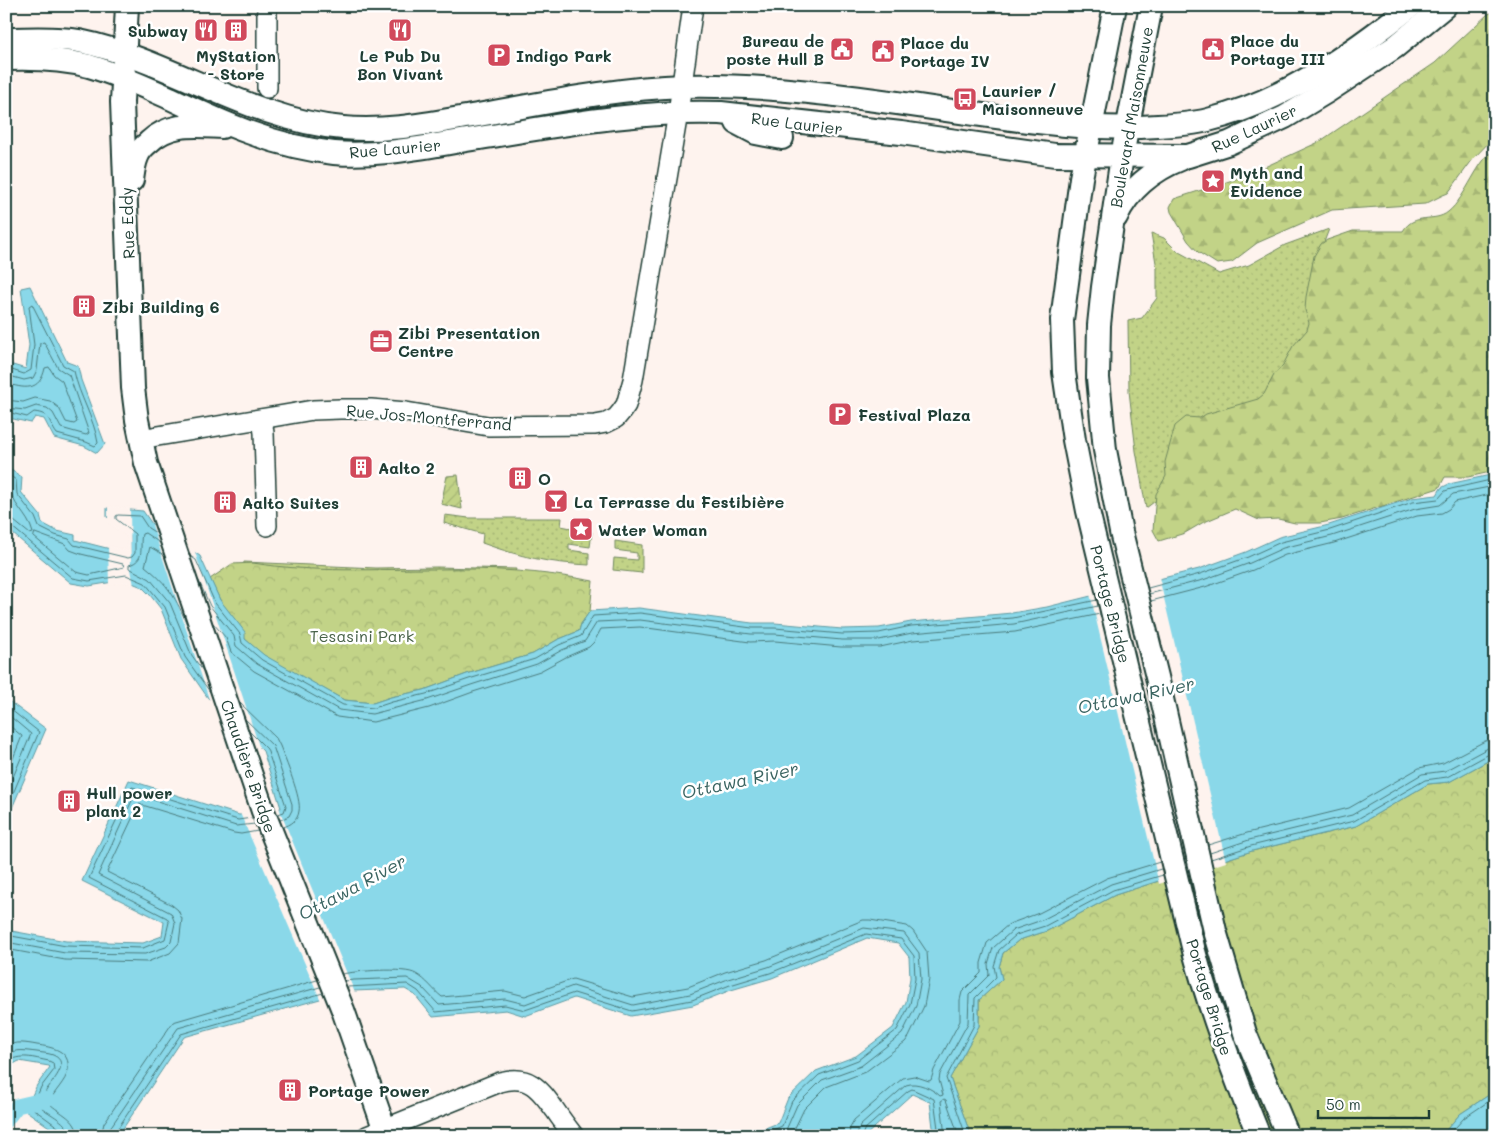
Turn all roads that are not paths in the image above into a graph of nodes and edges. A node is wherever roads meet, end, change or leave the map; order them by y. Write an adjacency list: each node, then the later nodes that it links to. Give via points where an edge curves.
1 (127, 6): 9 (main road, Rue Eddy)
2 (267, 6): 13 (street)
3 (693, 6): 12 (street, Rue Jos-Montferrand)
4 (1115, 6): 16 (main road)
5 (1152, 6): 18 (main road, Boulevard Maisonneuve)
6 (1411, 6): 18 (main road, Rue Laurier, via 1324,69 1285,92 1210,120)
7 (1445, 6): 21 (main road, Rue Laurier, via 1396,47 1328,92 1285,117 1229,143)
8 (6, 39): 9 (main road, Rue Laurier, via 63,39)
9 (125, 54): 11 (main road, Rue Eddy); 12 (main road, Rue Laurier, via 286,118 342,128 408,127 601,95)
10 (6, 59): 11 (main road, Rue Laurier, via 68,61)
11 (122, 77): 17 (main road, Rue Laurier); 24 (main road, Rue Eddy)
12 (682, 86): 14 (street, Rue Jos-Montferrand); 16 (main road, Rue Laurier, via 803,91)
13 (266, 88)
14 (678, 113): 15 (main road, Rue Laurier); 17 (main road, Rue Laurier, via 593,121 366,153 305,149); 26 (street, Rue Jos-Montferrand, via 633,380 626,406 616,418 595,425 488,426 406,412 340,409)
15 (721, 113): 19 (main road, via 756,133); 22 (main road, Rue Laurier, via 901,133 1055,156)
16 (1091, 127): 18 (main road, Rue Laurier); 22 (main road)
17 (236, 128): 24 (main road, via 175,127 154,137 137,156)
18 (1126, 128): 20 (main road, Boulevard Maisonneuve)
19 (782, 138)
20 (1122, 156): 21 (main road, Rue Laurier); 22 (main road, Rue Laurier); 23 (main road, Boulevard Maisonneuve)
21 (1188, 156): 23 (main road, via 1156,171)
22 (1081, 177): 32 (main road, Portage Bridge, via 1062,320 1064,372 1074,440 1208,1004)
23 (1121, 199): 25 (main road, Boulevard Maisonneuve)
24 (126, 206): 27 (main road, Rue Eddy, via 133,388)
25 (1111, 228): 33 (main road, Portage Bridge, via 1099,325 1098,378 1106,450 1121,532 1215,931 1245,1033)
26 (262, 419): 27 (street, Rue Jos-Montferrand); 29 (street)
27 (140, 439): 28 (main road, Rue Eddy)
28 (166, 520): 30 (main road, Chaudière Bridge, via 263,811 342,1008)
29 (267, 526)
30 (380, 1133): 31 (street, via 500,1082 515,1079 537,1088)
31 (574, 1136)
32 (1259, 1136)
33 (1288, 1136)

